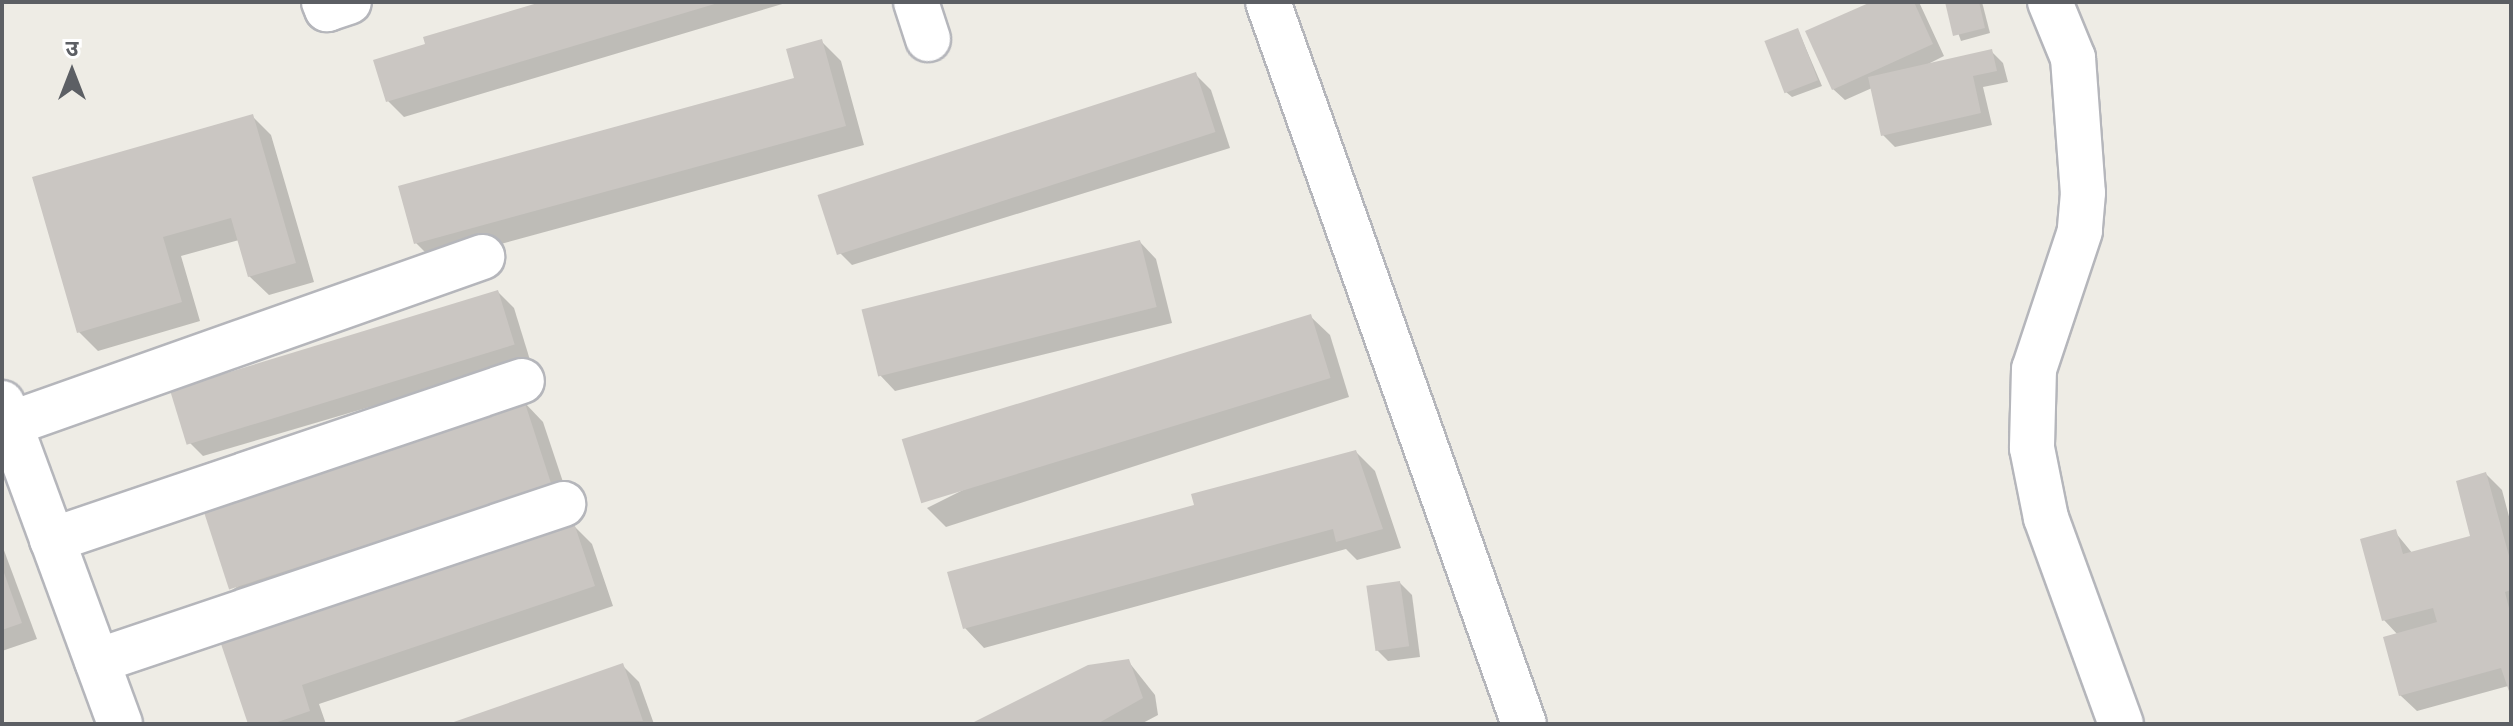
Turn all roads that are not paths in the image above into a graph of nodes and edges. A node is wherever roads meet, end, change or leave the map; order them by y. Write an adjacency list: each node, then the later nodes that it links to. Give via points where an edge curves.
1 (324, 2): 2 (street, via 327,9)
2 (349, 2)
3 (1268, 2): 12 (street)
4 (2050, 2): 13 (street, via 2073,58 2083,193 2080,231 2034,369 2032,448 2046,518)
5 (482, 257): 7 (street)
6 (522, 381): 9 (street)
7 (6, 413): 9 (street)
8 (563, 504): 10 (street)
9 (52, 540): 10 (street)
10 (97, 661): 11 (street)
11 (120, 724)
12 (1524, 724)
13 (2121, 724)

